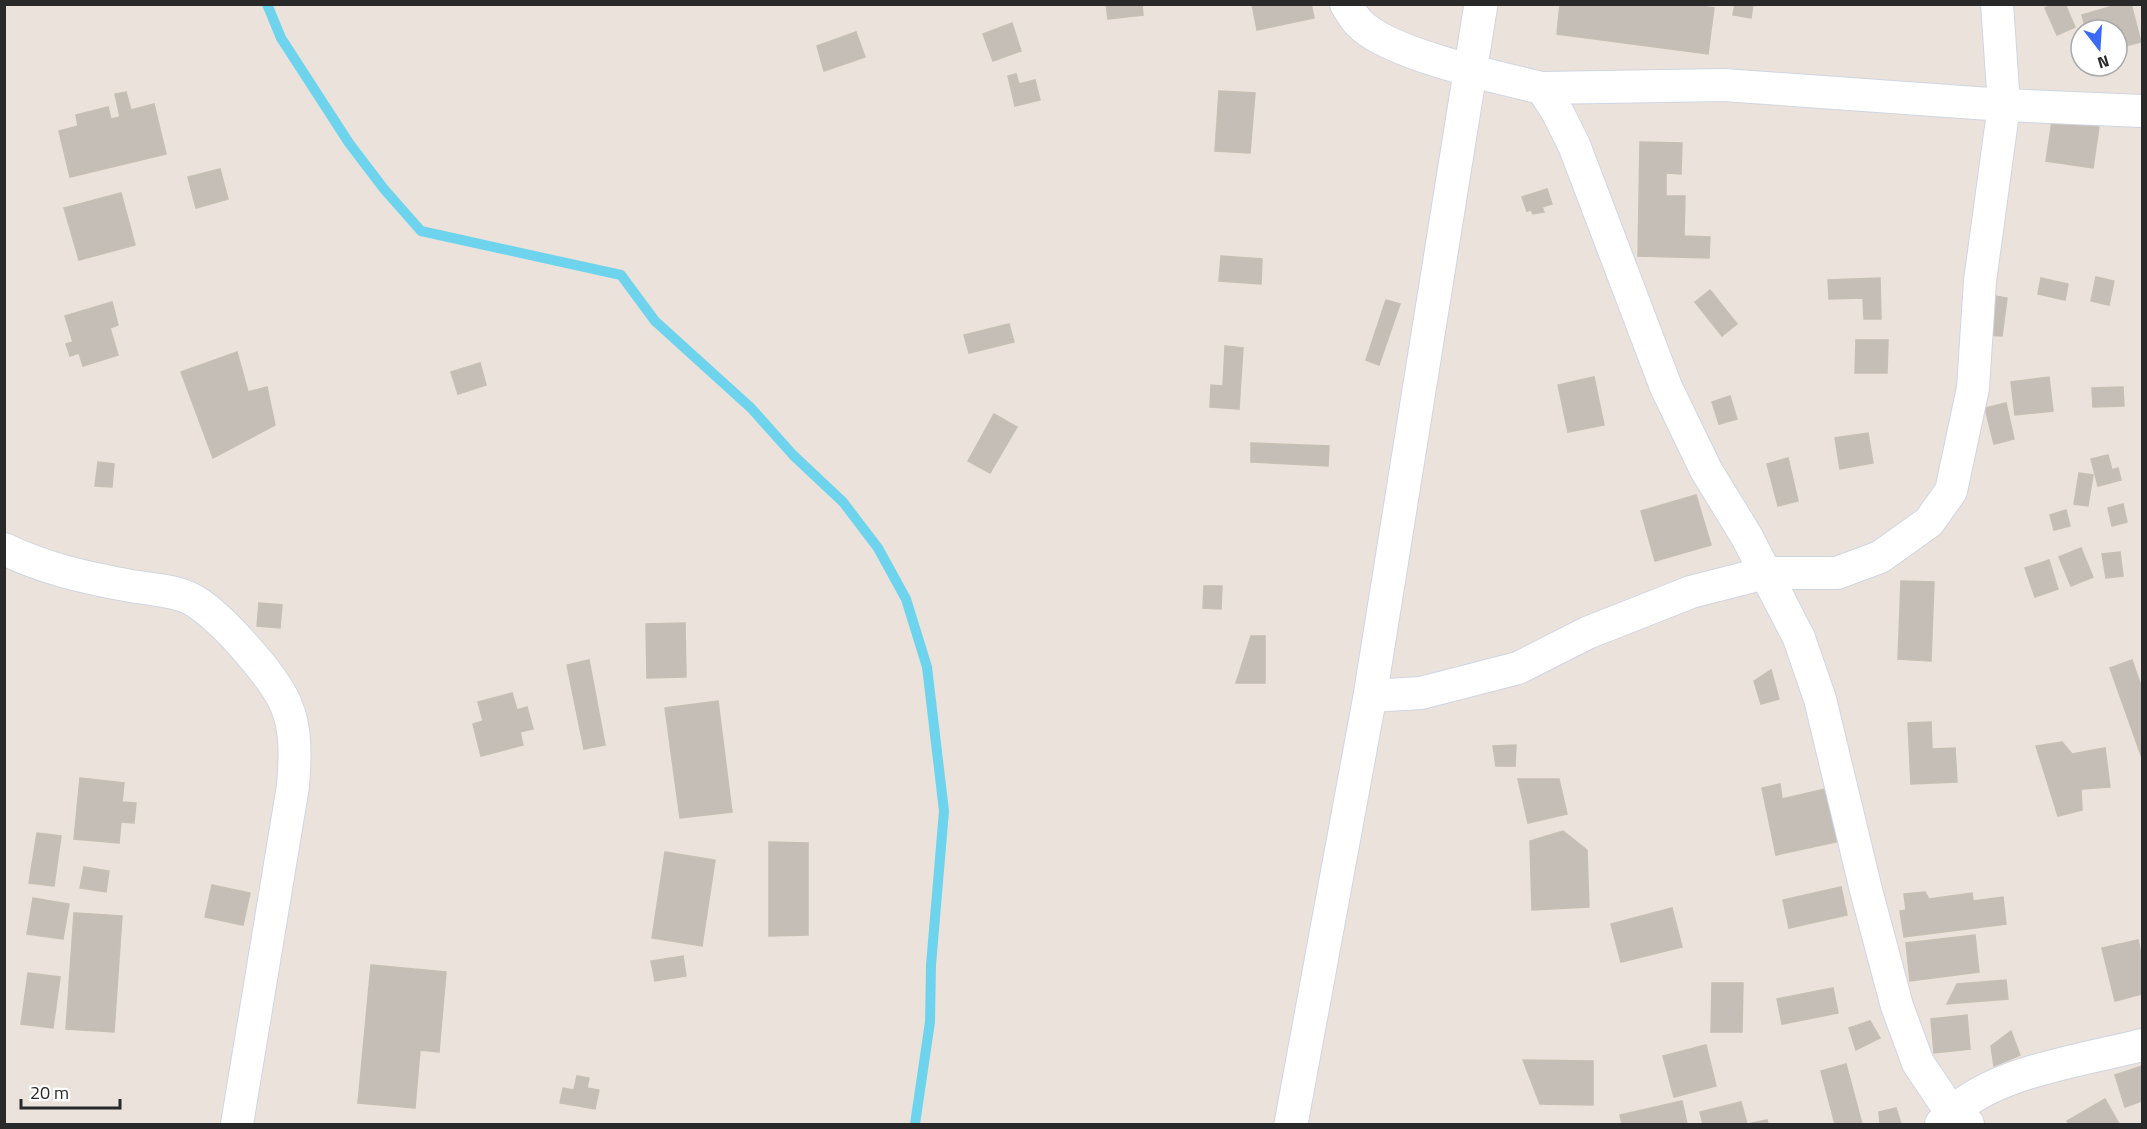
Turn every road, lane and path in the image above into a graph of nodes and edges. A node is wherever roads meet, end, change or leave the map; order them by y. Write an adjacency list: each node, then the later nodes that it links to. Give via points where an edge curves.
1 (1346, 4): 4 (street, via 1360,25 1385,40)
2 (1481, 4): 4 (main road)
3 (1997, 4): 6 (street)
4 (1470, 72): 5 (street); 10 (main road)
5 (1542, 88): 6 (street, via 1724,85); 9 (street, via 1574,145 1666,387 1706,470)
6 (2004, 105): 7 (street); 9 (street, via 1980,281 1973,388 1951,491 1929,522 1880,557 1837,573)
7 (2142, 111)
8 (4, 549): 13 (street, via 71,574 188,597 206,607 245,648 286,705 295,757 293,786)
9 (1765, 573): 10 (street, via 1691,592 1637,612 1508,671 1422,693); 12 (street, via 1799,638 1820,699 1897,1006 1918,1063)
10 (1370, 696): 14 (main road)
11 (2142, 1046): 12 (street, via 2048,1067 1986,1090)
12 (1953, 1120)
13 (237, 1125)
14 (1292, 1125)

